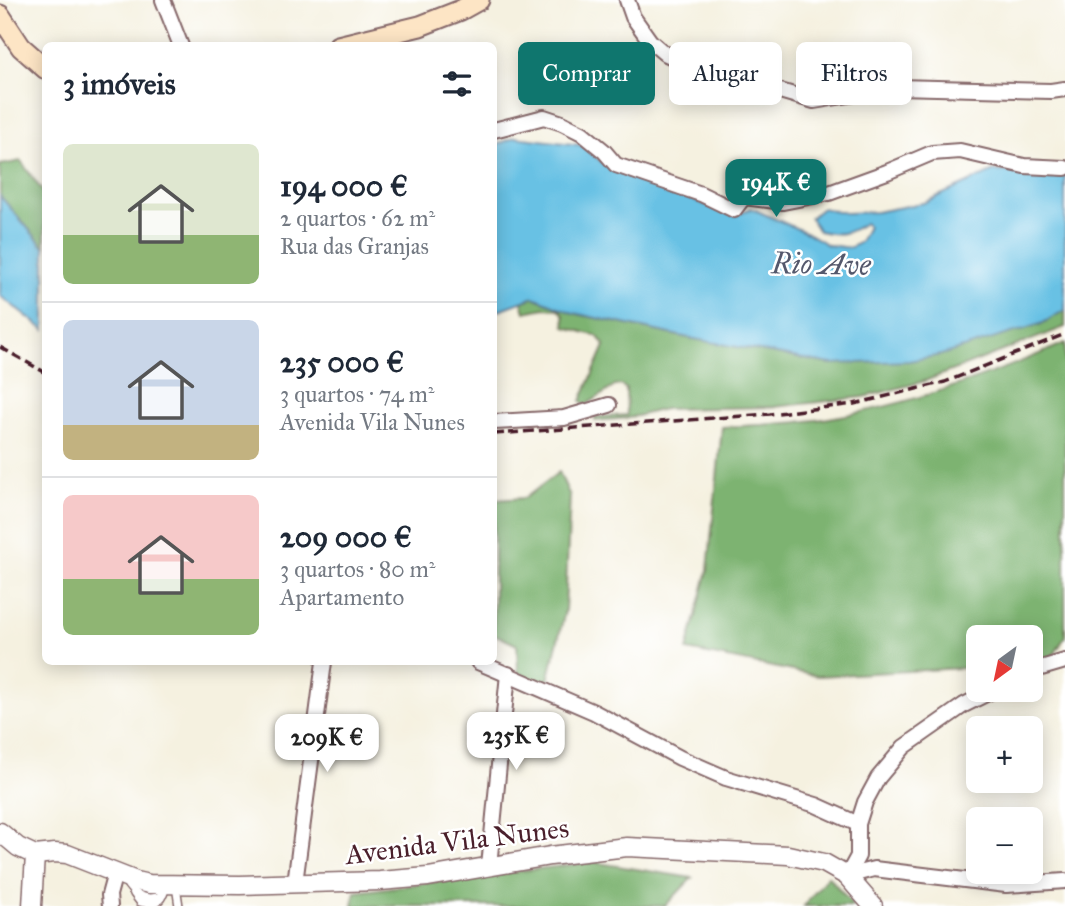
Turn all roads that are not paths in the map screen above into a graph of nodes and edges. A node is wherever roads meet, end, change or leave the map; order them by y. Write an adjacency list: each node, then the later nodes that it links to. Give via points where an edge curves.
1 (163, 0): 5 (street)
2 (479, 0): 6 (main road, via 421,26)
3 (628, 0): 8 (street, via 632,17 664,53 814,101 897,87)
4 (0, 15): 7 (main road, via 21,47)
5 (179, 42)
6 (355, 42)
7 (42, 66)
8 (1065, 89)
9 (497, 129): 10 (street, via 544,117 562,123 582,133 616,165 734,210 744,197 783,202 829,193 932,153 960,151 1024,166)
10 (1065, 168)
11 (609, 405): 12 (street, via 564,418)
12 (497, 422)
13 (1065, 661): 16 (street)
14 (324, 665): 26 (street)
15 (486, 665): 17 (street)
16 (1043, 667)
17 (508, 674): 19 (street, via 726,778); 22 (street)
18 (970, 702): 19 (street, via 904,747 878,778)
19 (858, 824): 23 (street, via 858,856)
20 (0, 832): 21 (street)
21 (35, 855): 24 (street, Avenida Vila Nunes, via 67,854); 28 (street)
22 (489, 866): 23 (street, Avenida Vila Nunes, via 627,847 788,855 824,863); 26 (street, Avenida Vila Nunes, via 428,877)
23 (846, 876): 25 (street, via 874,869 1006,885); 31 (street, Avenida Vila Nunes)
24 (124, 880): 27 (street, Avenida Vila Nunes); 29 (street, via 109,895)
25 (1065, 881)
26 (295, 883): 27 (street, Avenida Vila Nunes)
27 (169, 888): 30 (lane)
28 (32, 906)
29 (110, 906)
30 (179, 906)
31 (873, 906)

